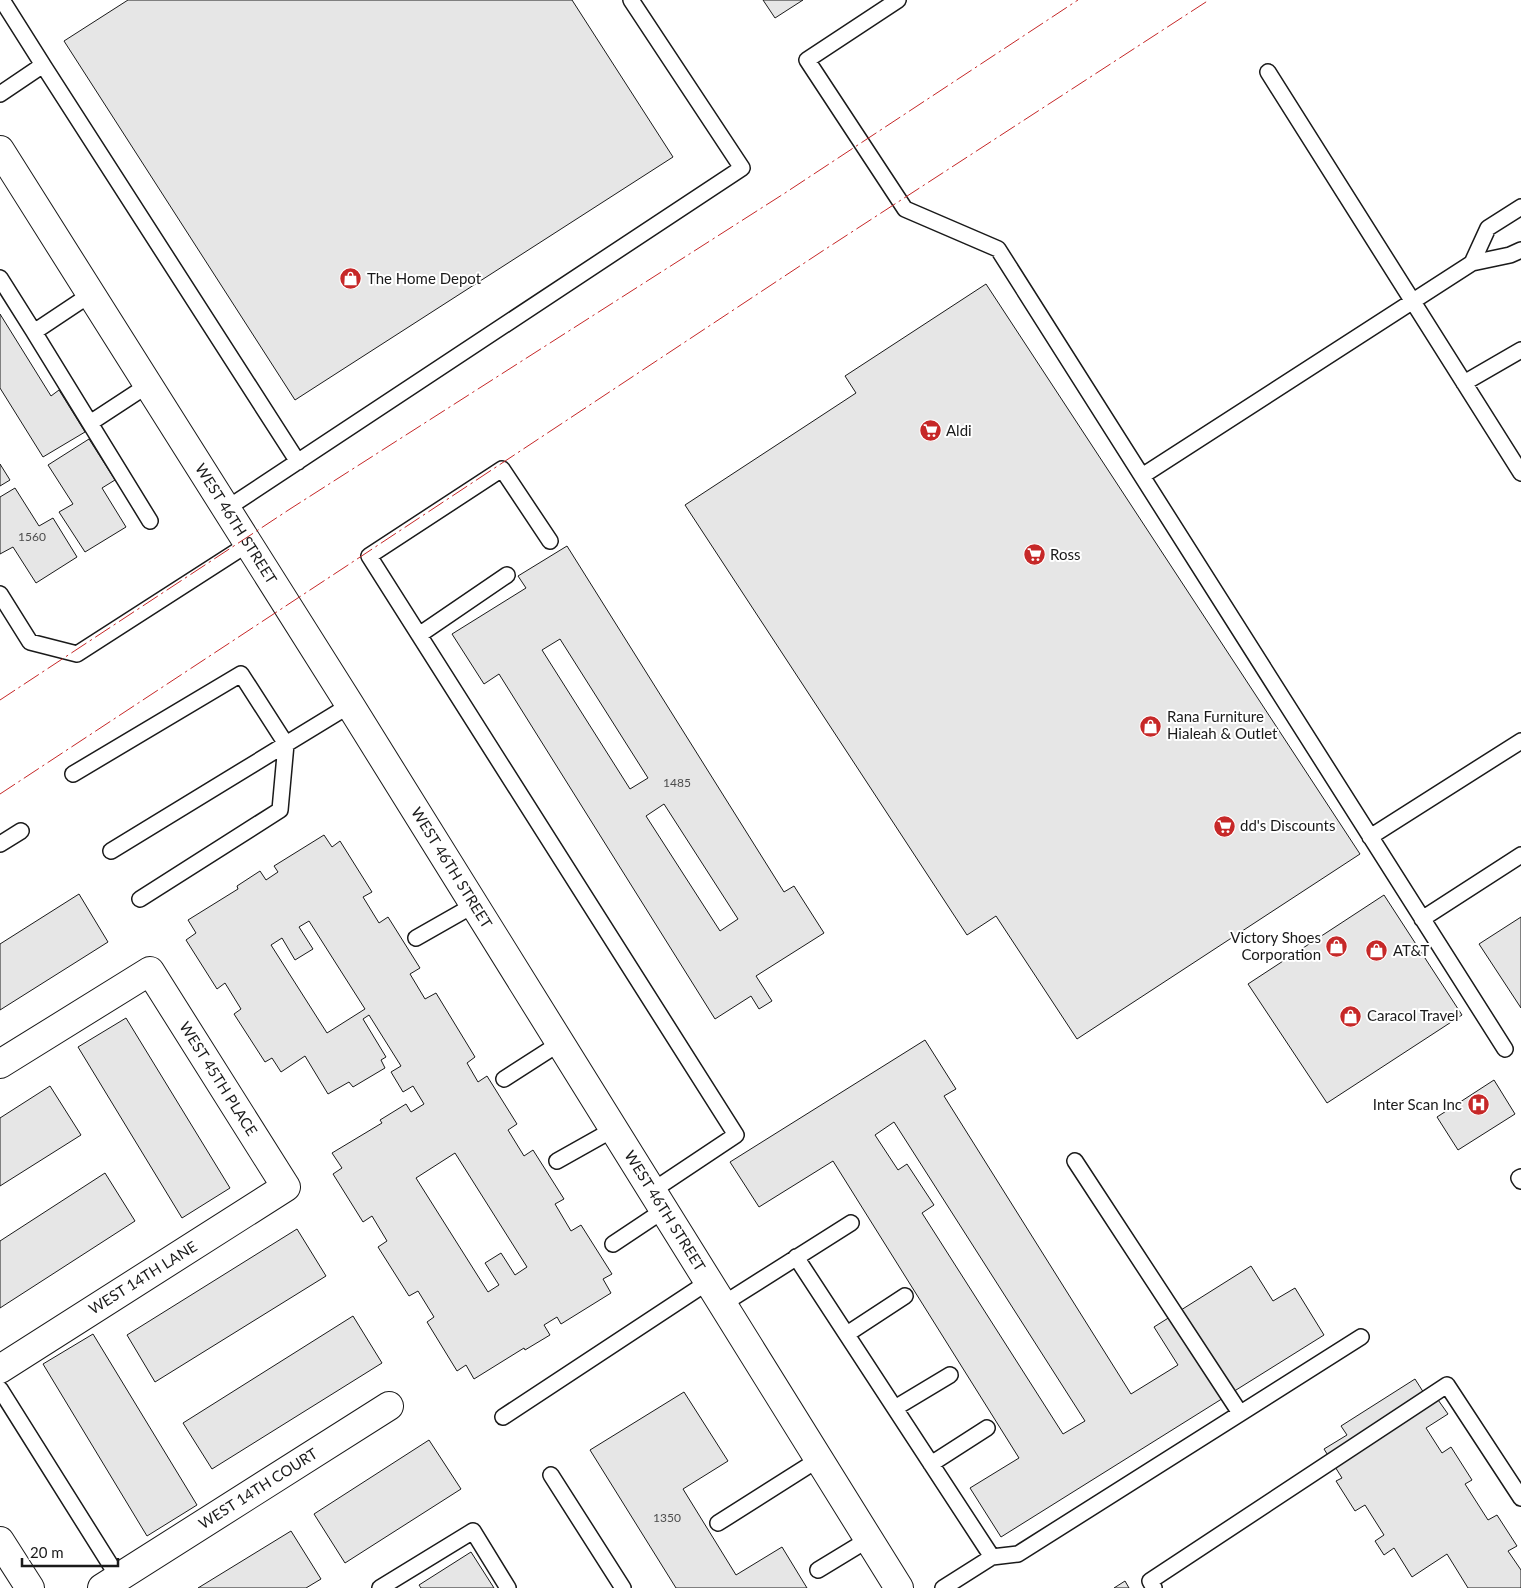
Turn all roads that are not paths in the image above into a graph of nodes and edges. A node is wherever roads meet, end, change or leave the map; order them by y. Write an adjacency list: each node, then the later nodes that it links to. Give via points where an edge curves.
1 (2, 0): 4 (lane)
2 (631, 0): 19 (lane, via 742,168)
3 (898, 0): 21 (lane, via 807,60 904,209 998,248)
4 (43, 65): 6 (lane); 19 (lane)
5 (1268, 72): 13 (lane)
6 (0, 94)
7 (0, 150): 12 (street, WEST 46TH STREET)
8 (1521, 207): 10 (lane, via 1488,228)
9 (1521, 250): 10 (lane)
10 (1472, 262): 13 (lane)
11 (0, 278): 14 (lane)
12 (91, 294): 14 (lane); 17 (street, WEST 46TH STREET)
13 (1413, 300): 16 (lane); 21 (lane)
14 (34, 332): 18 (lane)
15 (1521, 350): 16 (lane)
16 (1464, 383): 20 (lane)
17 (148, 385): 18 (lane); 22 (street, WEST 46TH STREET)
18 (90, 423): 23 (lane)
19 (298, 462): 22 (lane)
20 (1521, 473)
21 (1142, 476): 34 (lane)
22 (226, 509): 25 (street, WEST 46TH STREET)
23 (150, 521)
24 (550, 541): 28 (lane, via 502,469 368,556)
25 (248, 544): 27 (lane, via 77,654 30,642); 29 (street, WEST 46TH STREET)
26 (507, 575): 28 (lane)
27 (0, 594)
28 (418, 635): 52 (lane, via 736,1135)
29 (350, 705): 31 (lane); 39 (street, WEST 46TH STREET)
30 (1521, 741): 34 (lane)
31 (286, 744): 32 (lane, via 241,674); 36 (lane); 38 (lane, via 280,810)
32 (73, 774)
33 (21, 831): 35 (lane)
34 (1370, 837): 40 (lane)
35 (0, 844)
36 (111, 851)
37 (1521, 855): 40 (lane)
38 (140, 899)
39 (474, 904): 41 (lane); 42 (street, WEST 46TH STREET)
40 (1422, 919): 43 (lane)
41 (416, 938)
42 (560, 1042): 45 (lane); 46 (street, WEST 46TH STREET)
43 (1505, 1049)
44 (0, 1064): 51 (street, WEST 45TH PLACE, via 150,971)
45 (504, 1078)
46 (614, 1129): 48 (lane); 52 (street, WEST 46TH STREET)
47 (1075, 1160): 66 (lane)
48 (557, 1161)
49 (1521, 1176): 50 (lane)
50 (1521, 1182)
51 (286, 1187): 61 (street, WEST 14TH LANE)
52 (658, 1201): 54 (lane); 56 (street, WEST 46TH STREET)
53 (851, 1223): 55 (lane)
54 (613, 1244)
55 (796, 1258): 58 (lane); 59 (lane)
56 (708, 1282): 58 (street, WEST 46TH STREET); 67 (lane)
57 (905, 1296): 59 (lane)
58 (722, 1304): 69 (street, WEST 46TH STREET)
59 (847, 1334): 65 (lane)
60 (1361, 1336): 66 (lane)
61 (0, 1369)
62 (950, 1375): 65 (lane)
63 (0, 1389): 78 (lane)
64 (389, 1406): 78 (street, WEST 14TH COURT)
65 (895, 1408): 70 (lane)
66 (1240, 1413): 76 (lane, via 1018,1554)
67 (503, 1417)
68 (987, 1428): 70 (lane)
69 (819, 1459): 73 (lane); 74 (street, WEST 46TH STREET)
70 (931, 1464): 76 (lane)
71 (551, 1475): 82 (lane)
72 (1521, 1498): 85 (lane, via 1447,1385 1150,1581)
73 (718, 1523)
74 (869, 1539): 77 (lane); 83 (street, WEST 46TH STREET)
75 (0, 1540): 79 (street)
76 (992, 1557): 84 (lane)
77 (818, 1570)
78 (110, 1583)
79 (30, 1588)
80 (380, 1588): 81 (lane, via 473,1531)
81 (508, 1588)
82 (623, 1588)
83 (899, 1588)
84 (943, 1588)
85 (1154, 1588)

